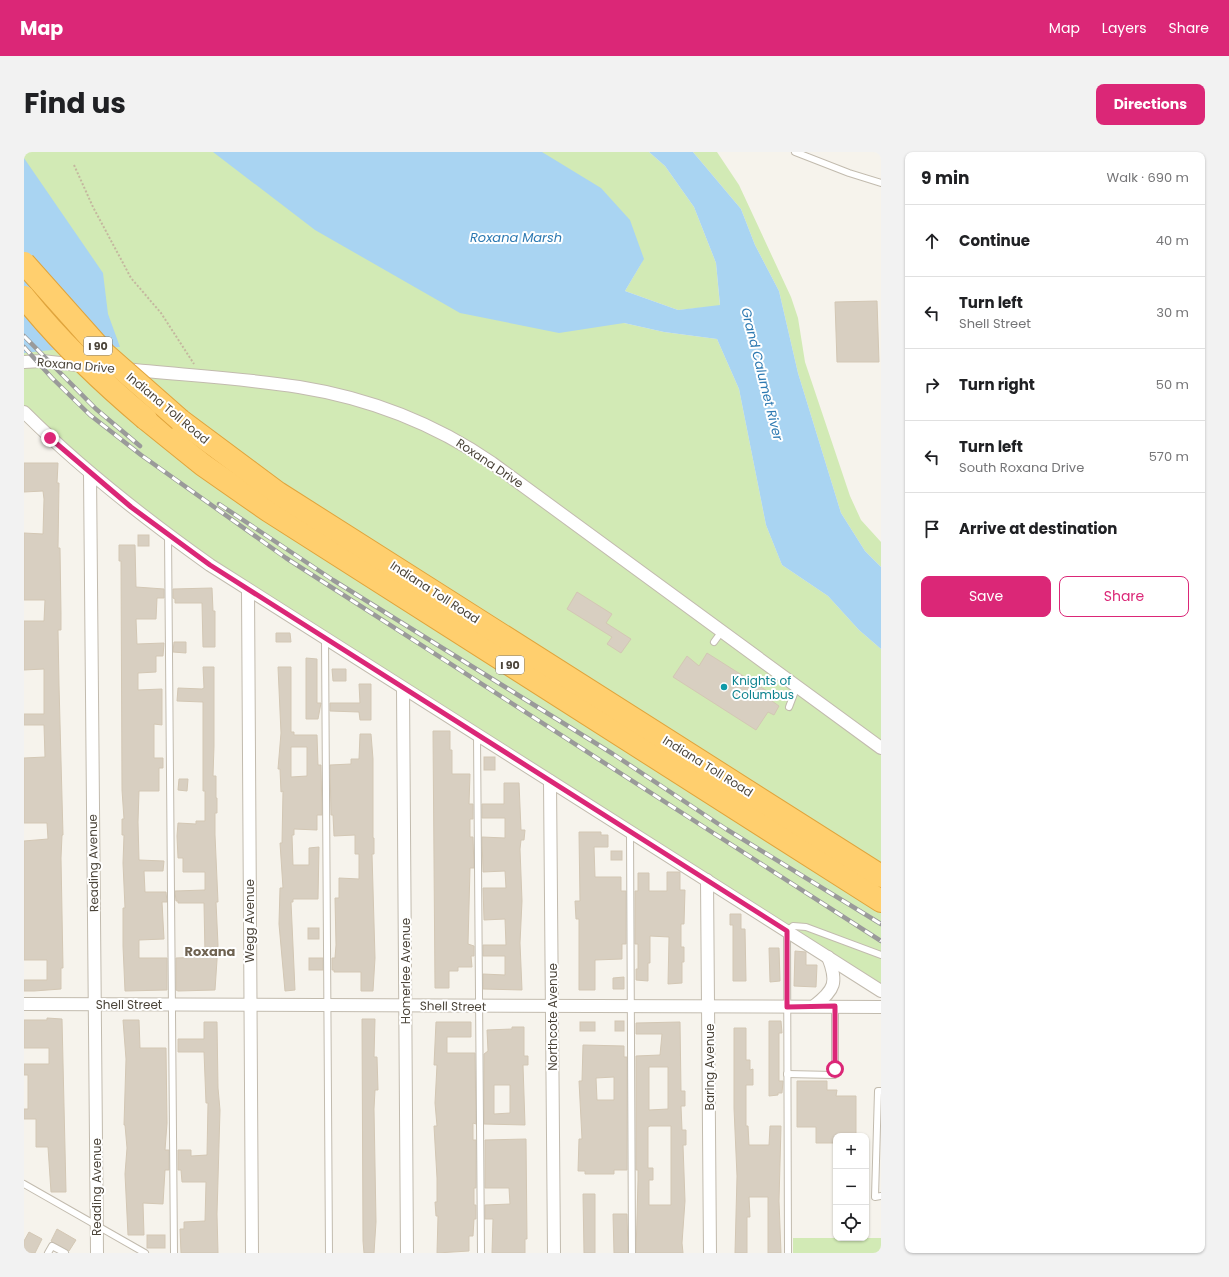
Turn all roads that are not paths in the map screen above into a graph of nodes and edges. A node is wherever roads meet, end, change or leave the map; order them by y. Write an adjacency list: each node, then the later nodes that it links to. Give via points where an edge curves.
1 (795, 152): 2 (lane)
2 (881, 183)
3 (24, 263): 20 (highway, Indiana Toll Road / I 90, bridge, via 105,354 180,420 278,493)
4 (24, 297): 22 (highway, Indiana Toll Road / I 90, bridge, via 95,374 203,465 269,511)
5 (24, 362): 10 (street, Roxana Drive, via 42,361 278,384 322,392 378,407 438,431 471,449)
6 (24, 412): 7 (street)
7 (90, 474): 8 (street); 28 (street, Reading Avenue)
8 (168, 535): 9 (street); 29 (lane)
9 (248, 590): 11 (street); 30 (street, Wegg Avenue)
10 (722, 631): 12 (lane); 13 (street, Roxana Drive)
11 (325, 639): 14 (street); 31 (lane)
12 (714, 642)
13 (797, 686): 15 (lane); 17 (street, Roxana Drive)
14 (403, 688): 16 (street); 32 (street, Homerlee Avenue)
15 (789, 707)
16 (477, 735): 18 (street); 33 (lane)
17 (881, 748)
18 (550, 781): 19 (street); 34 (street, Northcote Avenue)
19 (630, 832): 21 (street); 37 (lane)
20 (881, 876)
21 (707, 880): 23 (street); 38 (street, Baring Avenue)
22 (881, 901)
23 (787, 931): 24 (lane, via 793,926 806,927); 25 (street); 39 (lane)
24 (881, 956)
25 (828, 957): 26 (street); 35 (street, via 834,972 833,985 829,994)
26 (881, 991)
27 (24, 1004): 28 (street, Shell Street)
28 (95, 1004): 29 (street, Shell Street); 45 (street, Reading Avenue)
29 (171, 1004): 30 (street, Shell Street); 50 (lane)
30 (250, 1005): 31 (street, Shell Street); 51 (street, Wegg Avenue)
31 (327, 1005): 32 (street, Shell Street); 52 (lane)
32 (405, 1005): 33 (street, Shell Street); 53 (street, Homerlee Avenue)
33 (479, 1006): 34 (street, Shell Street); 54 (lane)
34 (552, 1006): 37 (street, Shell Street); 55 (street, Northcote Avenue)
35 (814, 1006): 36 (street, Shell Street); 39 (street, Shell Street)
36 (835, 1006): 40 (street, Shell Street); 41 (lane, via 834,1075)
37 (632, 1007): 38 (street, Shell Street); 56 (lane)
38 (708, 1007): 39 (street, Shell Street); 57 (street, Baring Avenue)
39 (787, 1007): 41 (lane)
40 (881, 1007)
41 (788, 1074): 58 (lane)
42 (881, 1091): 44 (lane, via 878,1091 875,1196)
43 (24, 1184): 45 (lane)
44 (881, 1196)
45 (97, 1225): 48 (street, Reading Avenue); 49 (lane)
46 (48, 1253): 47 (lane, via 52,1246)
47 (65, 1253)
48 (97, 1253)
49 (145, 1253)
50 (174, 1253)
51 (252, 1253)
52 (330, 1253)
53 (407, 1253)
54 (481, 1253)
55 (554, 1253)
56 (632, 1253)
57 (710, 1253)
58 (788, 1253)

